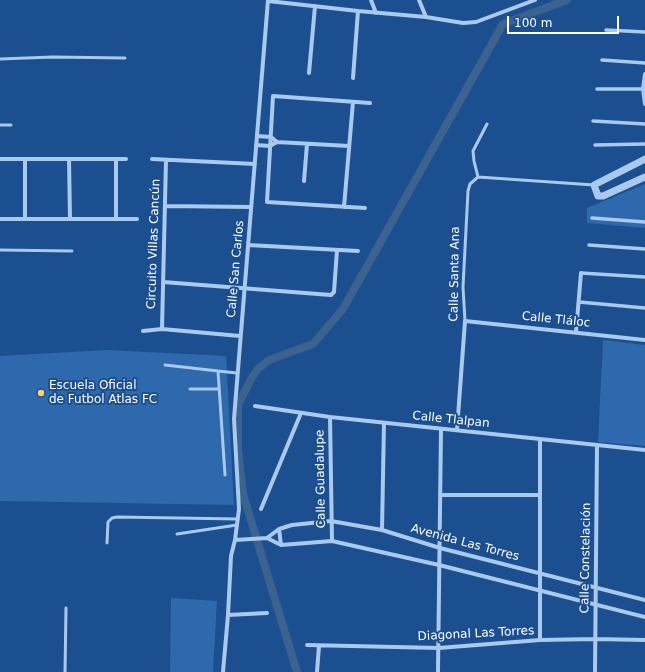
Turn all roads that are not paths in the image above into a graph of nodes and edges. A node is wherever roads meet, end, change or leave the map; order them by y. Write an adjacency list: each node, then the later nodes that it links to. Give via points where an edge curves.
1 (268, 0): 5 (street); 28 (street, Calle San Carlos)
2 (371, 0): 7 (street)
3 (419, 0): 8 (street)
4 (535, 0): 8 (street, via 476,22 463,23)
5 (315, 6): 6 (street); 15 (street)
6 (358, 11): 7 (street); 17 (street)
7 (376, 13): 8 (street)
8 (426, 17)
9 (606, 30): 10 (street)
10 (645, 32)
11 (125, 58): 12 (lane)
12 (0, 59)
13 (602, 60): 14 (street)
14 (645, 63)
15 (309, 73)
16 (645, 74): 19 (street)
17 (353, 78)
18 (597, 89): 19 (street)
19 (643, 89): 22 (street)
20 (353, 102): 21 (street); 29 (street, via 273,96); 36 (street)
21 (370, 103)
22 (645, 104)
23 (593, 121): 25 (street)
24 (486, 124): 47 (lane, via 474,151)
25 (645, 124)
26 (0, 126): 27 (lane)
27 (11, 126)
28 (257, 136): 29 (street); 33 (street, Calle San Carlos)
29 (271, 137): 30 (street); 35 (street)
30 (277, 142): 31 (street); 35 (street)
31 (307, 144): 36 (street); 48 (street)
32 (645, 144): 34 (street)
33 (256, 145): 35 (street); 45 (street, Calle San Carlos)
34 (595, 145)
35 (270, 146): 52 (street, via 267,202)
36 (349, 146): 52 (street)
37 (0, 159): 38 (street)
38 (25, 159): 39 (street); 56 (street)
39 (69, 159): 40 (street); 57 (street)
40 (116, 159): 41 (street); 58 (street)
41 (126, 159)
42 (152, 159): 44 (street)
43 (645, 159): 49 (street)
44 (166, 160): 45 (street); 50 (street, Circuito Villas Cancún)
45 (255, 164): 51 (street, Calle San Carlos)
46 (645, 176): 49 (street, via 602,196 598,196)
47 (478, 177): 49 (lane); 74 (lane, Calle Santa Ana, via 470,184 468,190 463,287)
48 (304, 181)
49 (594, 185)
50 (165, 206): 51 (street); 70 (street, Circuito Villas Cancún)
51 (251, 207): 61 (street, Calle San Carlos)
52 (344, 207): 53 (street)
53 (365, 208)
54 (592, 218): 60 (street)
55 (0, 219): 56 (street)
56 (25, 219): 57 (street)
57 (70, 219): 58 (street)
58 (116, 219): 59 (street)
59 (137, 219)
60 (645, 222)
61 (248, 245): 65 (street); 71 (street, Calle San Carlos)
62 (589, 245): 63 (street)
63 (645, 249)
64 (0, 250): 66 (lane)
65 (337, 250): 67 (street); 71 (street, via 332,295)
66 (72, 251)
67 (358, 251)
68 (581, 273): 69 (street); 72 (street)
69 (645, 277)
70 (163, 282): 71 (street); 75 (street, Circuito Villas Cancún)
71 (244, 289): 78 (street, Calle San Carlos)
72 (579, 302): 73 (street); 77 (street)
73 (645, 308)
74 (465, 321): 77 (street, Calle Tláloc); 90 (street, Calle Santa Ana)
75 (162, 329): 76 (street); 78 (street)
76 (143, 330)
77 (576, 332): 79 (street, Calle Tláloc)
78 (240, 336): 82 (street, Calle San Carlos)
79 (645, 340)
80 (165, 366): 81 (lane)
81 (218, 371): 82 (lane); 84 (lane)
82 (237, 373): 98 (street, Calle San Carlos, via 234,419)
83 (190, 389): 84 (lane)
84 (219, 389): 94 (lane)
85 (255, 406): 86 (street, Calle Tlalpan)
86 (301, 413): 87 (street, Calle Tlalpan); 97 (street)
87 (330, 417): 88 (street, Calle Tlalpan); 99 (street, Calle Guadalupe)
88 (384, 423): 89 (street, Calle Tlalpan); 102 (street)
89 (441, 428): 90 (street, Calle Tlalpan); 95 (street)
90 (457, 430): 91 (street, Calle Tlalpan)
91 (540, 439): 92 (street, Calle Tlalpan); 96 (street)
92 (597, 445): 93 (street, Calle Tlalpan); 112 (street, Calle Constelación)
93 (645, 450)
94 (225, 476)
95 (440, 494): 96 (street); 109 (street)
96 (540, 495): 111 (street)
97 (261, 509)
98 (238, 519): 100 (street, Calle San Carlos); 107 (lane, via 117,517 108,522)
99 (331, 521): 101 (street, Avenida Las Torres, via 292,525); 102 (street, Avenida Las Torres); 106 (street, Calle Guadalupe)
100 (237, 525): 103 (lane); 105 (street, Calle San Carlos)
101 (280, 529): 104 (street, Avenida Las Torres); 108 (street)
102 (382, 530): 109 (street, Avenida Las Torres)
103 (177, 534)
104 (267, 538): 105 (street, Avenida Las Torres); 108 (street)
105 (235, 540): 118 (street, Calle San Carlos, via 231,556)
106 (332, 541): 108 (street); 110 (street)
107 (107, 543)
108 (281, 545)
109 (440, 548): 110 (street); 111 (street, Avenida Las Torres)
110 (440, 565): 113 (street); 125 (street)
111 (540, 573): 112 (street, Avenida Las Torres); 113 (street)
112 (596, 588): 114 (street, Avenida Las Torres); 115 (street, Calle Constelación)
113 (539, 590): 115 (street); 121 (street)
114 (645, 600)
115 (595, 604): 119 (street); 120 (street, Calle Constelación)
116 (66, 608): 126 (lane)
117 (267, 613): 118 (street)
118 (228, 615): 127 (street, Calle San Carlos)
119 (645, 617)
120 (595, 639): 121 (street, Diagonal Las Torres); 122 (street, Diagonal Las Torres); 130 (street, Calle Constelación)
121 (540, 640): 125 (street, Diagonal Las Torres)
122 (645, 640)
123 (307, 645): 124 (street, Diagonal Las Torres)
124 (319, 646): 125 (street, Diagonal Las Torres); 128 (street)
125 (439, 648): 129 (street)
126 (65, 672)
127 (223, 672)
128 (317, 672)
129 (438, 672)
130 (595, 672)

